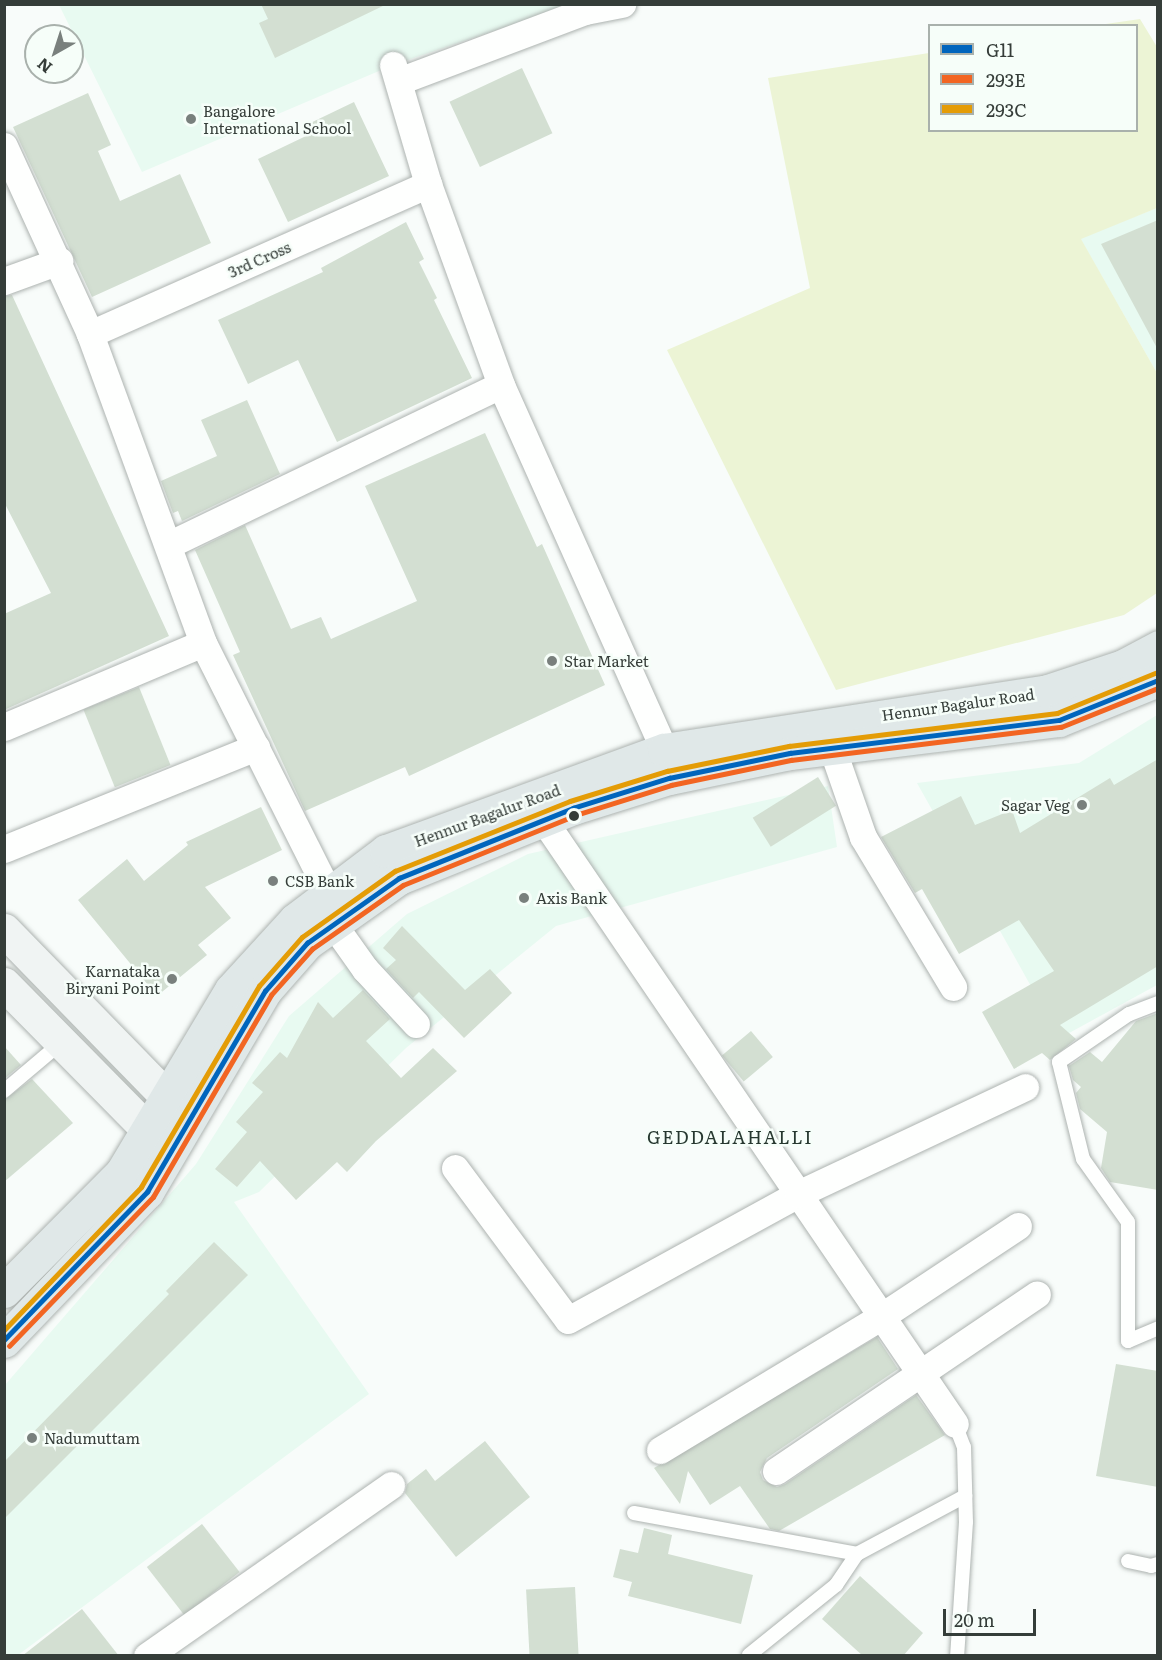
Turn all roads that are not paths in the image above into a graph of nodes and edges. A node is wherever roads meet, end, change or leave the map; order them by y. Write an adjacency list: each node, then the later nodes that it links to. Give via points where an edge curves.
1 (622, 4): 3 (street, via 585,11 396,73)
2 (4, 146): 4 (street)
3 (428, 184): 6 (street, 3rd Cross); 7 (street)
4 (59, 261): 5 (street); 6 (street)
5 (4, 281)
6 (90, 334): 8 (street)
7 (501, 385): 8 (street); 15 (street)
8 (168, 545): 9 (street)
9 (203, 643): 12 (street); 13 (street)
10 (1158, 647): 15 (main road, Hennur Bagalur Road, via 1123,666 1048,691)
11 (1158, 680): 14 (main road, Hennur Bagalur Road, via 1059,720)
12 (4, 727)
13 (256, 747): 17 (street); 18 (street)
14 (832, 748): 15 (main road, Hennur Bagalur Road); 21 (street, via 863,837)
15 (667, 764): 16 (main road, Hennur Bagalur Road)
16 (536, 810): 18 (main road, Hennur Bagalur Road); 30 (street)
17 (4, 849)
18 (331, 909): 23 (street, via 365,969); 27 (main road, Hennur Bagalur Road)
19 (4, 930): 27 (main road)
20 (4, 984): 24 (main road)
21 (953, 987)
22 (1158, 1003): 35 (lane, via 1129,1014 1059,1062 1083,1159 1128,1222 1128,1341)
23 (416, 1024)
24 (62, 1042): 26 (lane); 28 (main road)
25 (1025, 1087): 30 (street)
26 (4, 1091)
27 (180, 1106): 28 (main road, Hennur Bagalur Road)
28 (161, 1138): 32 (main road, Hennur Bagalur Road); 36 (main road, Hennur Bagalur Road, via 147,1192)
29 (455, 1168): 30 (street, via 568,1320)
30 (798, 1194): 34 (street)
31 (1018, 1226): 34 (street)
32 (4, 1291)
33 (1037, 1294): 37 (street)
34 (882, 1316): 37 (street); 39 (street)
35 (1158, 1328)
36 (4, 1341)
37 (921, 1376): 38 (street); 40 (street)
38 (955, 1424): 42 (lane, via 964,1447)
39 (660, 1450)
40 (776, 1471)
41 (391, 1485): 48 (street)
42 (965, 1496): 44 (lane); 49 (lane)
43 (634, 1513): 44 (lane)
44 (857, 1554): 47 (lane, via 836,1585)
45 (1128, 1561): 46 (lane)
46 (1158, 1564)
47 (749, 1655)
48 (147, 1656)
49 (957, 1656)

